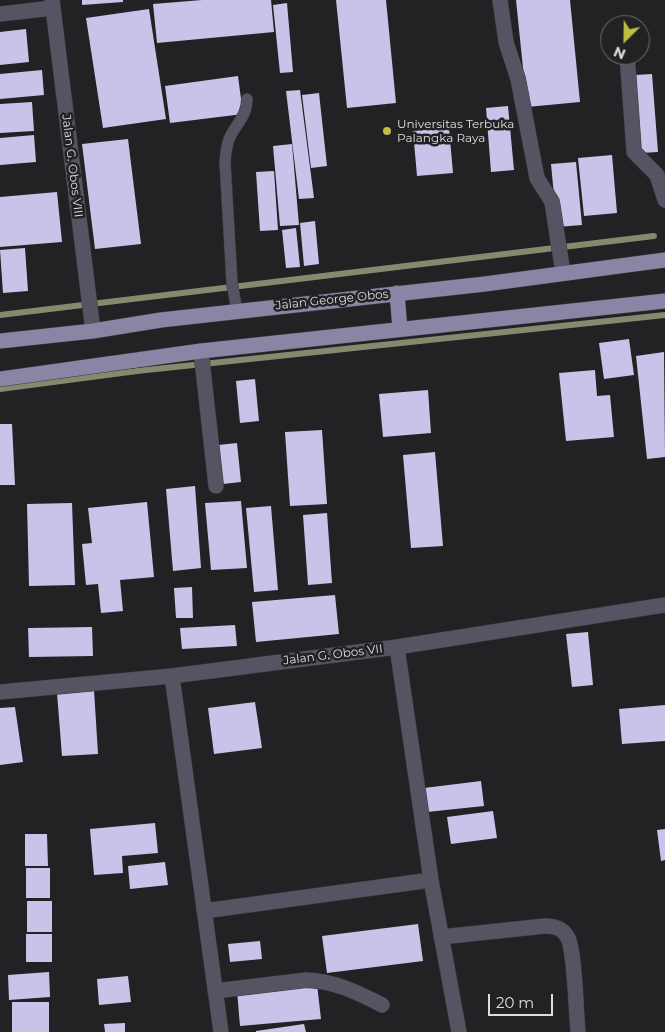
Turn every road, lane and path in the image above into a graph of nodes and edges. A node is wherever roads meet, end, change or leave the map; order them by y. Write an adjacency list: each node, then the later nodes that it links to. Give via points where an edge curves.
1 (500, 0): 8 (street, via 506,42 518,79 537,178 552,202)
2 (52, 4): 3 (street); 13 (street, Jalan G. Obos VIII)
3 (0, 14)
4 (628, 65): 6 (street, via 634,152 657,175)
5 (247, 99): 11 (lane, via 244,117 226,147 225,162 232,283)
6 (665, 200)
7 (665, 260): 8 (main road, Jalan George Obos)
8 (563, 273): 9 (main road, Jalan George Obos)
9 (397, 293): 11 (main road, Jalan George Obos); 12 (main road)
10 (665, 301): 12 (main road)
11 (237, 311): 13 (main road, Jalan George Obos)
12 (400, 329): 15 (main road)
13 (93, 331): 14 (main road, Jalan George Obos)
14 (0, 341)
15 (201, 350): 16 (main road); 17 (street)
16 (0, 379)
17 (216, 486)
18 (665, 605): 19 (street, Jalan G. Obos VII)
19 (397, 647): 20 (street, Jalan G. Obos VII); 22 (street)
20 (172, 676): 21 (street, Jalan G. Obos VII); 23 (street)
21 (0, 692)
22 (431, 880): 23 (street); 24 (street)
23 (204, 912): 25 (street)
24 (441, 937): 28 (street); 29 (street, via 545,926 555,926 563,931 570,947)
25 (215, 991): 26 (street, via 320,980); 27 (street)
26 (382, 1004)
27 (221, 1032)
28 (459, 1032)
29 (578, 1032)

